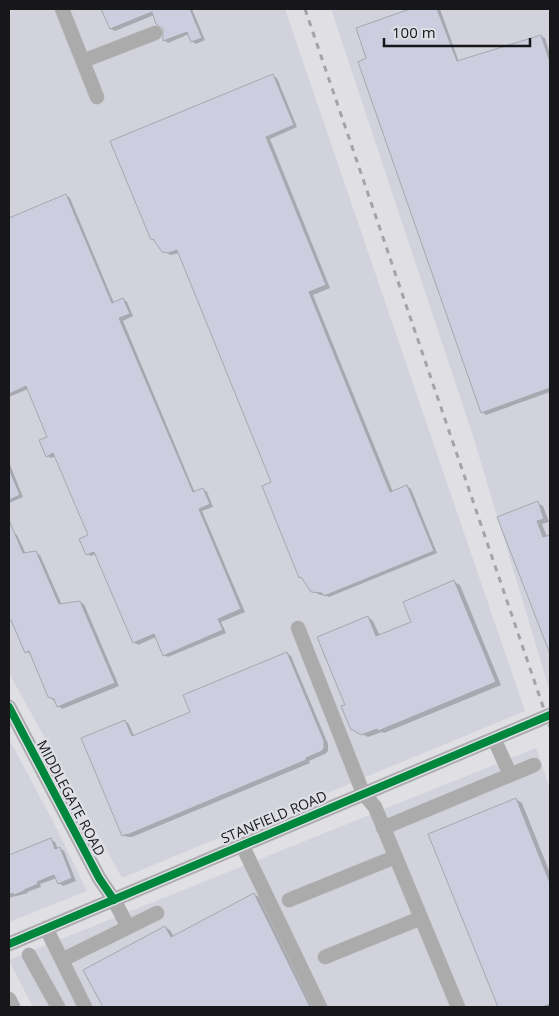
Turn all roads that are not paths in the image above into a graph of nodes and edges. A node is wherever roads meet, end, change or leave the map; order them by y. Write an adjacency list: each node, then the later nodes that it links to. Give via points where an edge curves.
1 (62, 9): 3 (street)
2 (155, 33): 3 (street)
3 (83, 61): 4 (street)
4 (97, 97)
5 (298, 628): 11 (street)
6 (9, 707): 15 (street, MIDDLEGATE ROAD, via 99,878)
7 (550, 715): 8 (street, STANFIELD ROAD)
8 (494, 739): 10 (street); 11 (street, STANFIELD ROAD)
9 (534, 765): 10 (street)
10 (510, 774): 12 (street)
11 (363, 793): 12 (street, via 374,807); 13 (street, STANFIELD ROAD)
12 (383, 828): 14 (street)
13 (242, 845): 15 (street, STANFIELD ROAD); 30 (street)
14 (395, 857): 16 (street); 18 (street)
15 (114, 900): 19 (street, MIDDLEGATE ROAD); 20 (street, STANFIELD ROAD)
16 (289, 900)
17 (157, 913): 19 (street)
18 (421, 918): 23 (street); 31 (street)
19 (128, 927): 24 (street)
20 (46, 928): 21 (street, STANFIELD ROAD); 24 (street)
21 (9, 944)
22 (29, 955): 28 (street)
23 (325, 957)
24 (62, 960): 26 (street)
25 (9, 999): 27 (street)
26 (83, 1004): 29 (street)
27 (13, 1007)
28 (58, 1007)
29 (66, 1007)
30 (320, 1007)
31 (458, 1007)

